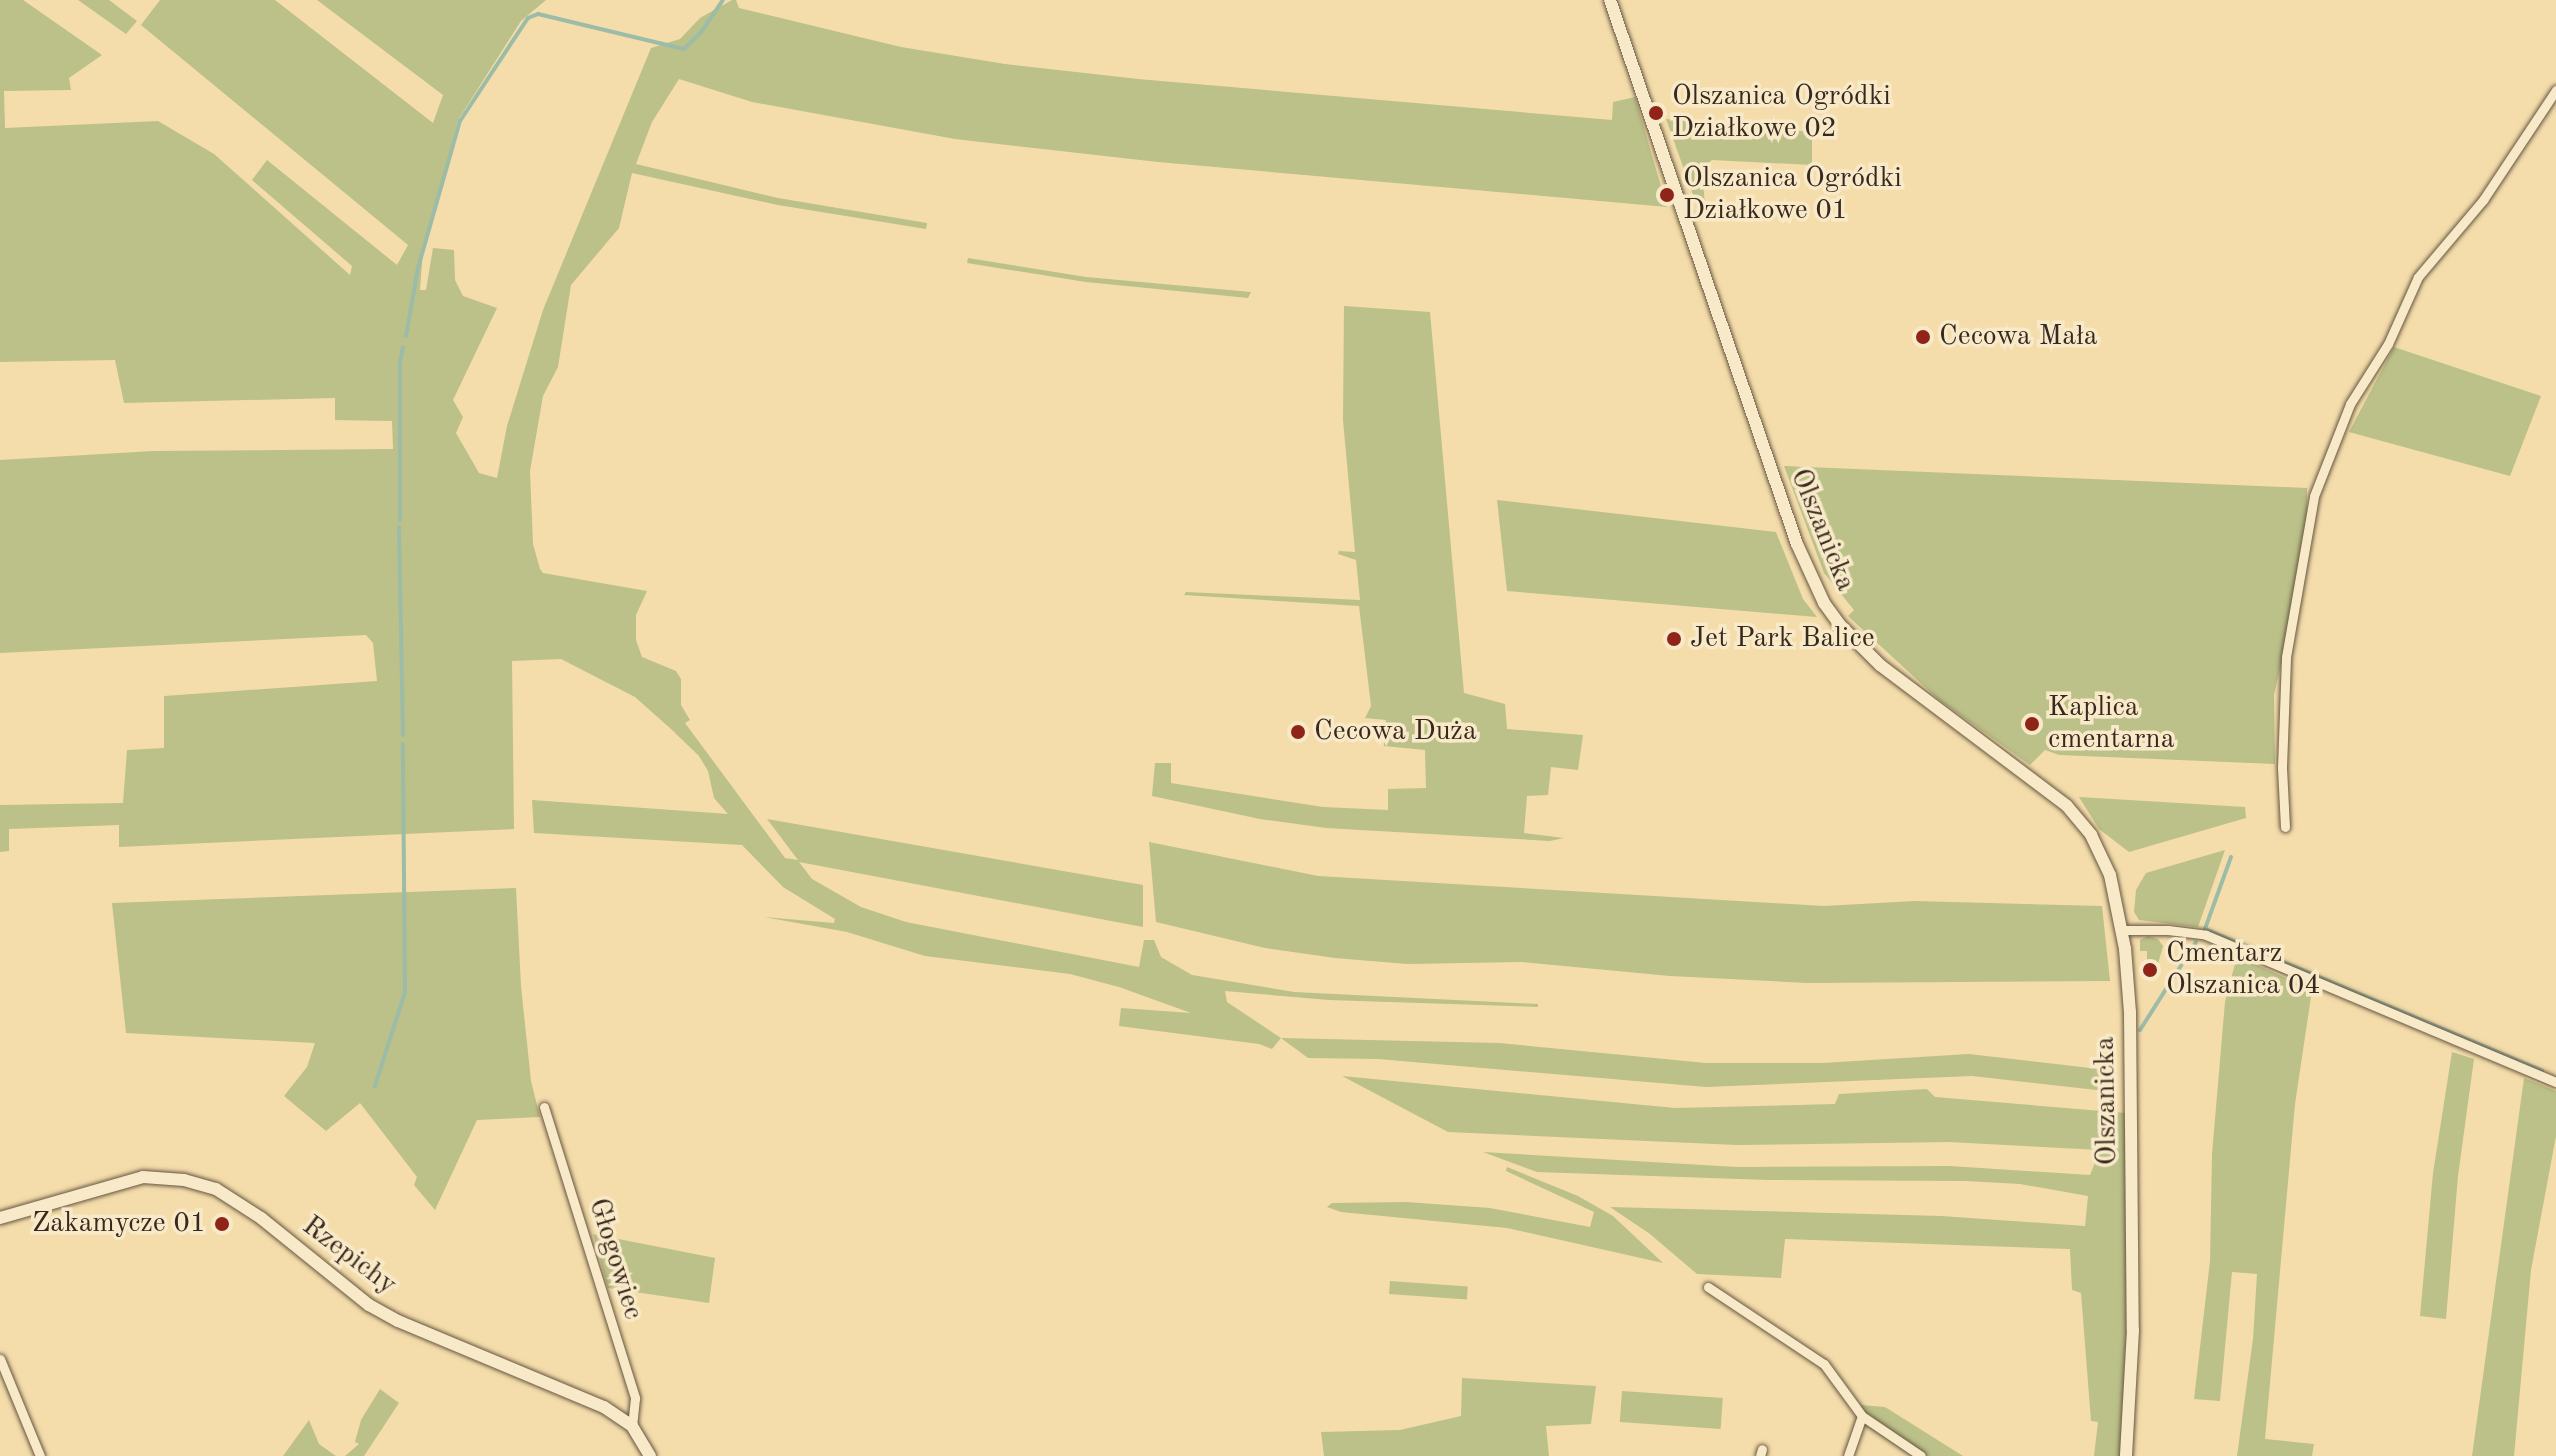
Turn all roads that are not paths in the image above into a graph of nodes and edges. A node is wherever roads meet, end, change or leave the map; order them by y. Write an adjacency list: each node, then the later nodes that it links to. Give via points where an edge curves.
1 (1610, 0): 4 (street, Olszanicka, via 1816,589 1840,625 1880,665 2031,775 2076,815 2104,861)
2 (2556, 90): 3 (street, via 2483,200 2418,277 2388,344 2350,404 2314,496 2286,657)
3 (2285, 827)
4 (2122, 930): 5 (street, via 2206,935); 16 (street, Olszanicka, via 2132,1083 2133,1330)
5 (2556, 1082)
6 (544, 1107): 11 (street, Głogowiec, via 633,1390)
7 (0, 1218): 11 (street, Rzepichy, via 143,1177 216,1189 261,1218 359,1298 398,1321 604,1407)
8 (1708, 1287): 10 (street, via 1824,1364)
9 (0, 1359): 12 (street)
10 (1862, 1416): 14 (street); 15 (street)
11 (632, 1426): 13 (street, Rzepichy)
12 (40, 1456)
13 (650, 1456)
14 (1848, 1456)
15 (1921, 1456)
16 (2126, 1456)

